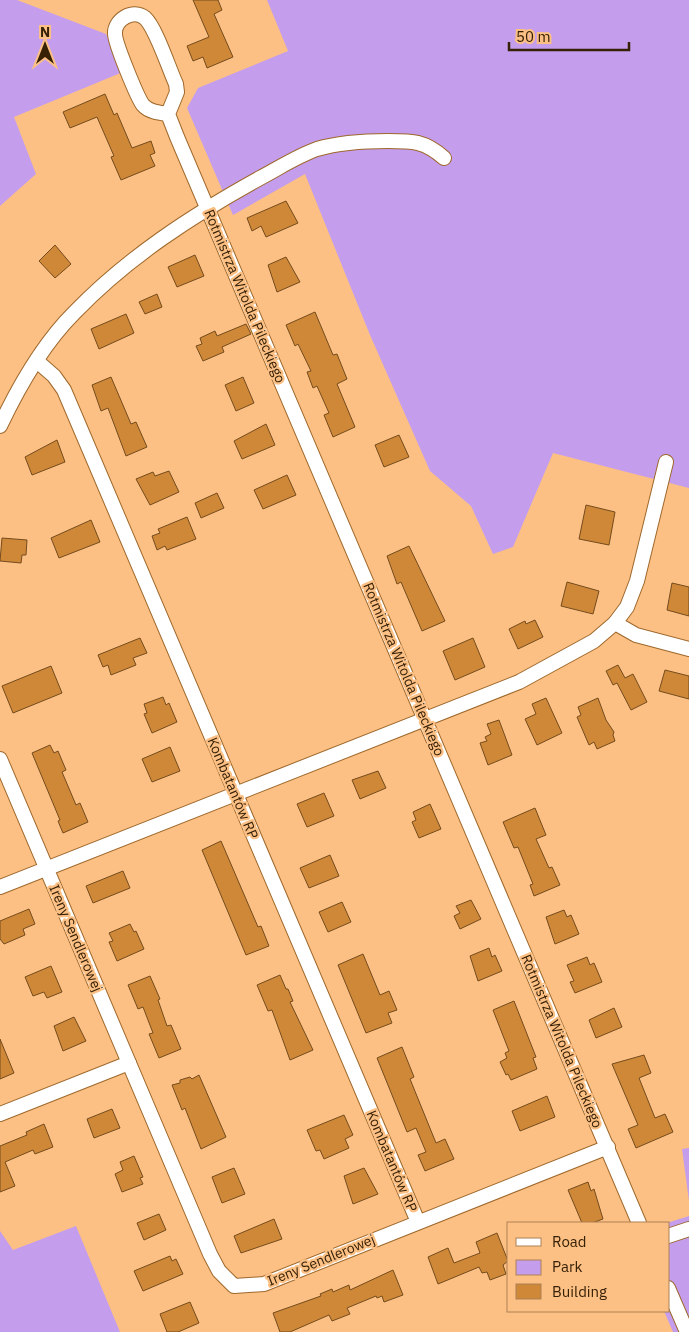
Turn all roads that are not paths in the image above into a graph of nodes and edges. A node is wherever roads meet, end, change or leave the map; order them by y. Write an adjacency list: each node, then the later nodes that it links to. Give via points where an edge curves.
1 (168, 114): 1 (street, via 177,92 176,84 152,29 139,15 122,18 116,28 116,43 139,97 144,107); 3 (street, Rotmistrza Witolda Pileckiego)
2 (444, 158): 3 (street, via 430,146 411,141 337,144 296,159)
3 (208, 209): 4 (street, via 172,231 114,275 73,313 52,338); 9 (street, Rotmistrza Witolda Pileckiego)
4 (38, 362): 5 (street); 11 (street, Kombatantów RP, via 64,390)
5 (0, 426)
6 (666, 462): 7 (street, via 637,582 627,607)
7 (615, 623): 8 (street, via 636,635); 9 (street, via 563,660 519,682)
8 (689, 649)
9 (425, 719): 11 (street); 16 (street, Rotmistrza Witolda Pileckiego)
10 (0, 759): 12 (street, Ireny Sendlerowej)
11 (236, 795): 12 (street); 17 (street, Kombatantów RP)
12 (47, 869): 13 (street, Ireny Sendlerowej); 14 (street, Ireny Sendlerowej)
13 (0, 886)
14 (129, 1063): 15 (street); 17 (street, Ireny Sendlerowej, via 210,1254 219,1271 234,1286 264,1284)
15 (0, 1114)
16 (608, 1147): 17 (street, Ireny Sendlerowej); 18 (street, Rotmistrza Witolda Pileckiego)
17 (418, 1222)
18 (639, 1222)
19 (689, 1229): 20 (street)
20 (669, 1236)
21 (669, 1290): 22 (street)
22 (687, 1332)

